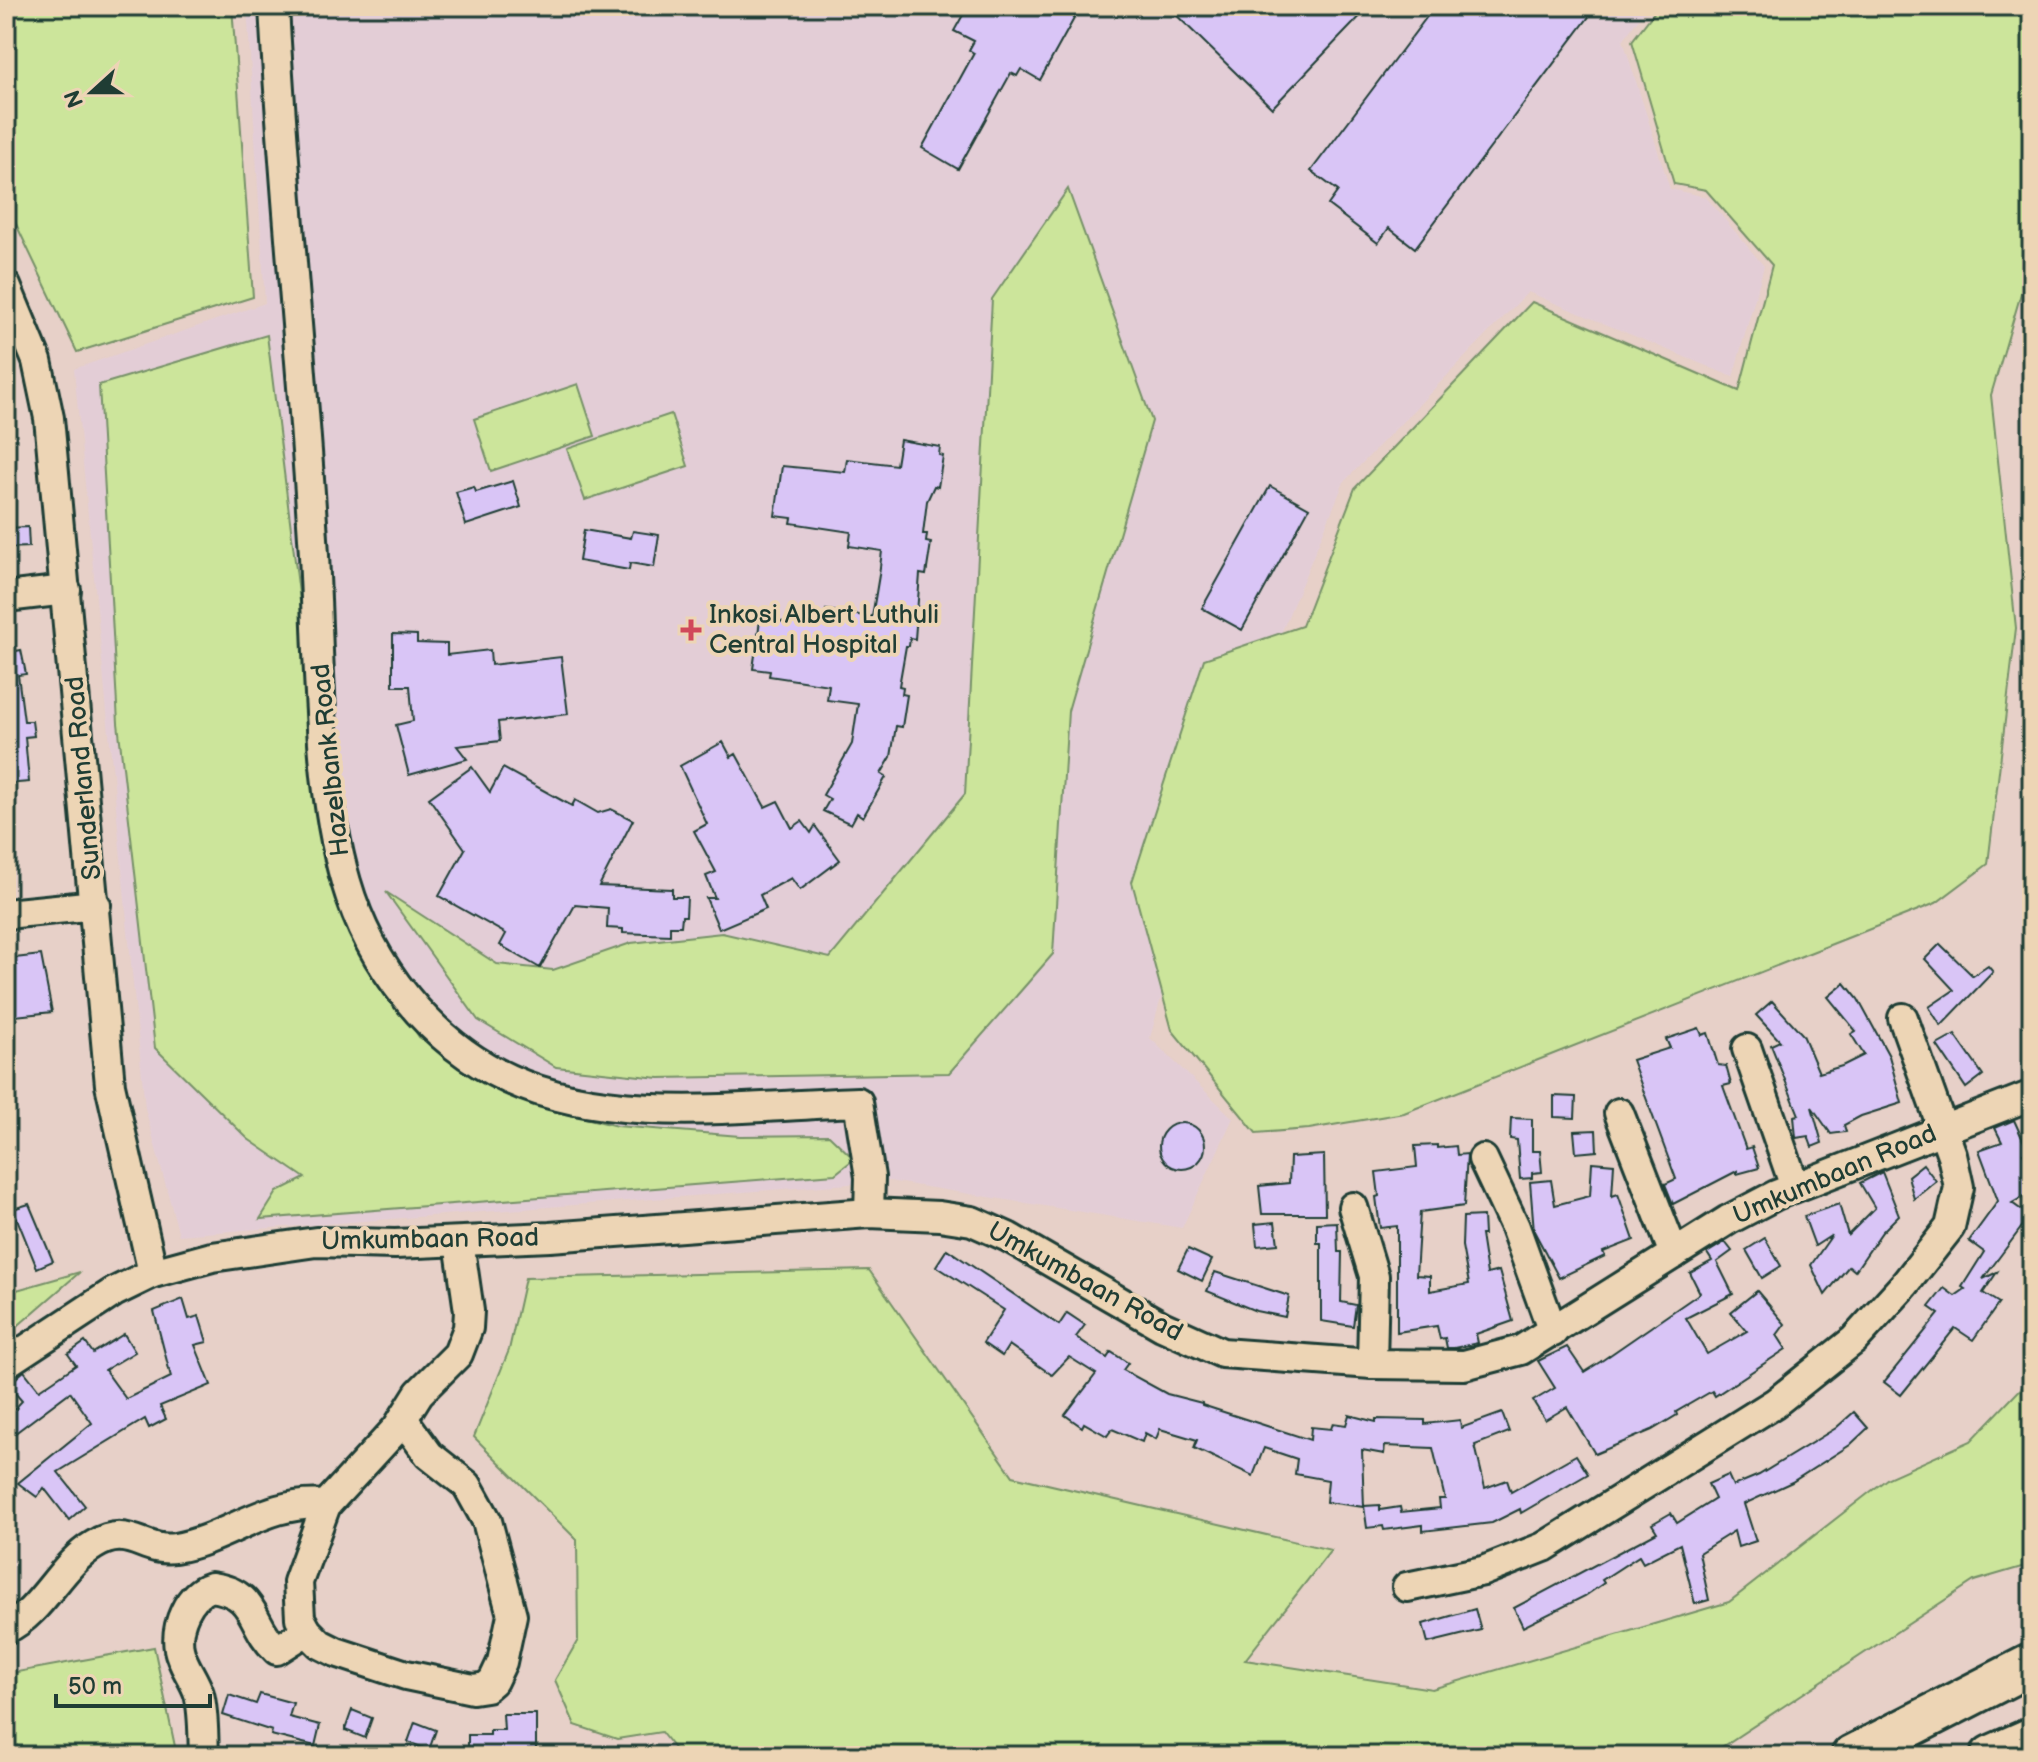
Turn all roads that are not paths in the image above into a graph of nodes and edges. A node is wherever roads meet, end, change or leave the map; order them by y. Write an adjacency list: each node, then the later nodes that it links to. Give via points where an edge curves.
1 (274, 6): 15 (street, Hazelbank Road, via 324,733 335,830 346,883 363,927 411,1005 438,1033 507,1078 554,1097 639,1108 858,1102 870,1177)
2 (6, 286): 3 (street, Sunderland Road, via 26,326 49,418)
3 (66, 590): 4 (street); 5 (street, Sunderland Road)
4 (6, 597)
5 (96, 905): 6 (street); 18 (street, Sunderland Road, via 110,1085)
6 (6, 914)
7 (1903, 1018): 11 (street)
8 (1747, 1049): 13 (street)
9 (2032, 1095): 11 (street, Umkumbaan Road)
10 (1619, 1113): 17 (street)
11 (1943, 1128): 13 (street, Umkumbaan Road); 24 (street, via 1959,1187 1950,1227 1905,1284 1820,1370 1544,1547 1483,1571)
12 (1483, 1159): 19 (street, via 1515,1227)
13 (1795, 1187): 17 (street, Umkumbaan Road)
14 (1353, 1207): 21 (street, via 1374,1276)
15 (869, 1213): 16 (street, Umkumbaan Road); 21 (street, Umkumbaan Road, via 972,1221 1162,1326 1222,1353)
16 (459, 1242): 18 (street, Umkumbaan Road, via 316,1242 212,1257); 22 (street, via 469,1311 464,1341)
17 (1674, 1254): 19 (street, Umkumbaan Road)
18 (153, 1273): 20 (street, Umkumbaan Road, via 114,1292)
19 (1553, 1332): 21 (street, Umkumbaan Road, via 1521,1350 1464,1365)
20 (6, 1363)
21 (1372, 1364)
22 (403, 1419): 23 (street); 26 (street, via 429,1455 467,1485 487,1521 512,1605 497,1674 486,1687 473,1689 406,1675 336,1652)
23 (326, 1505): 25 (street, via 283,1506 173,1548 114,1536 84,1551 27,1615); 26 (street, via 298,1582 300,1618)
24 (1407, 1587)
25 (6, 1629)
26 (307, 1631): 29 (street, via 277,1650 252,1609 233,1592 211,1587 196,1595 179,1636 200,1701)
27 (2032, 1664): 30 (highway)
28 (2032, 1738): 31 (highway)
29 (204, 1756)
30 (1852, 1756)
31 (1991, 1756)

